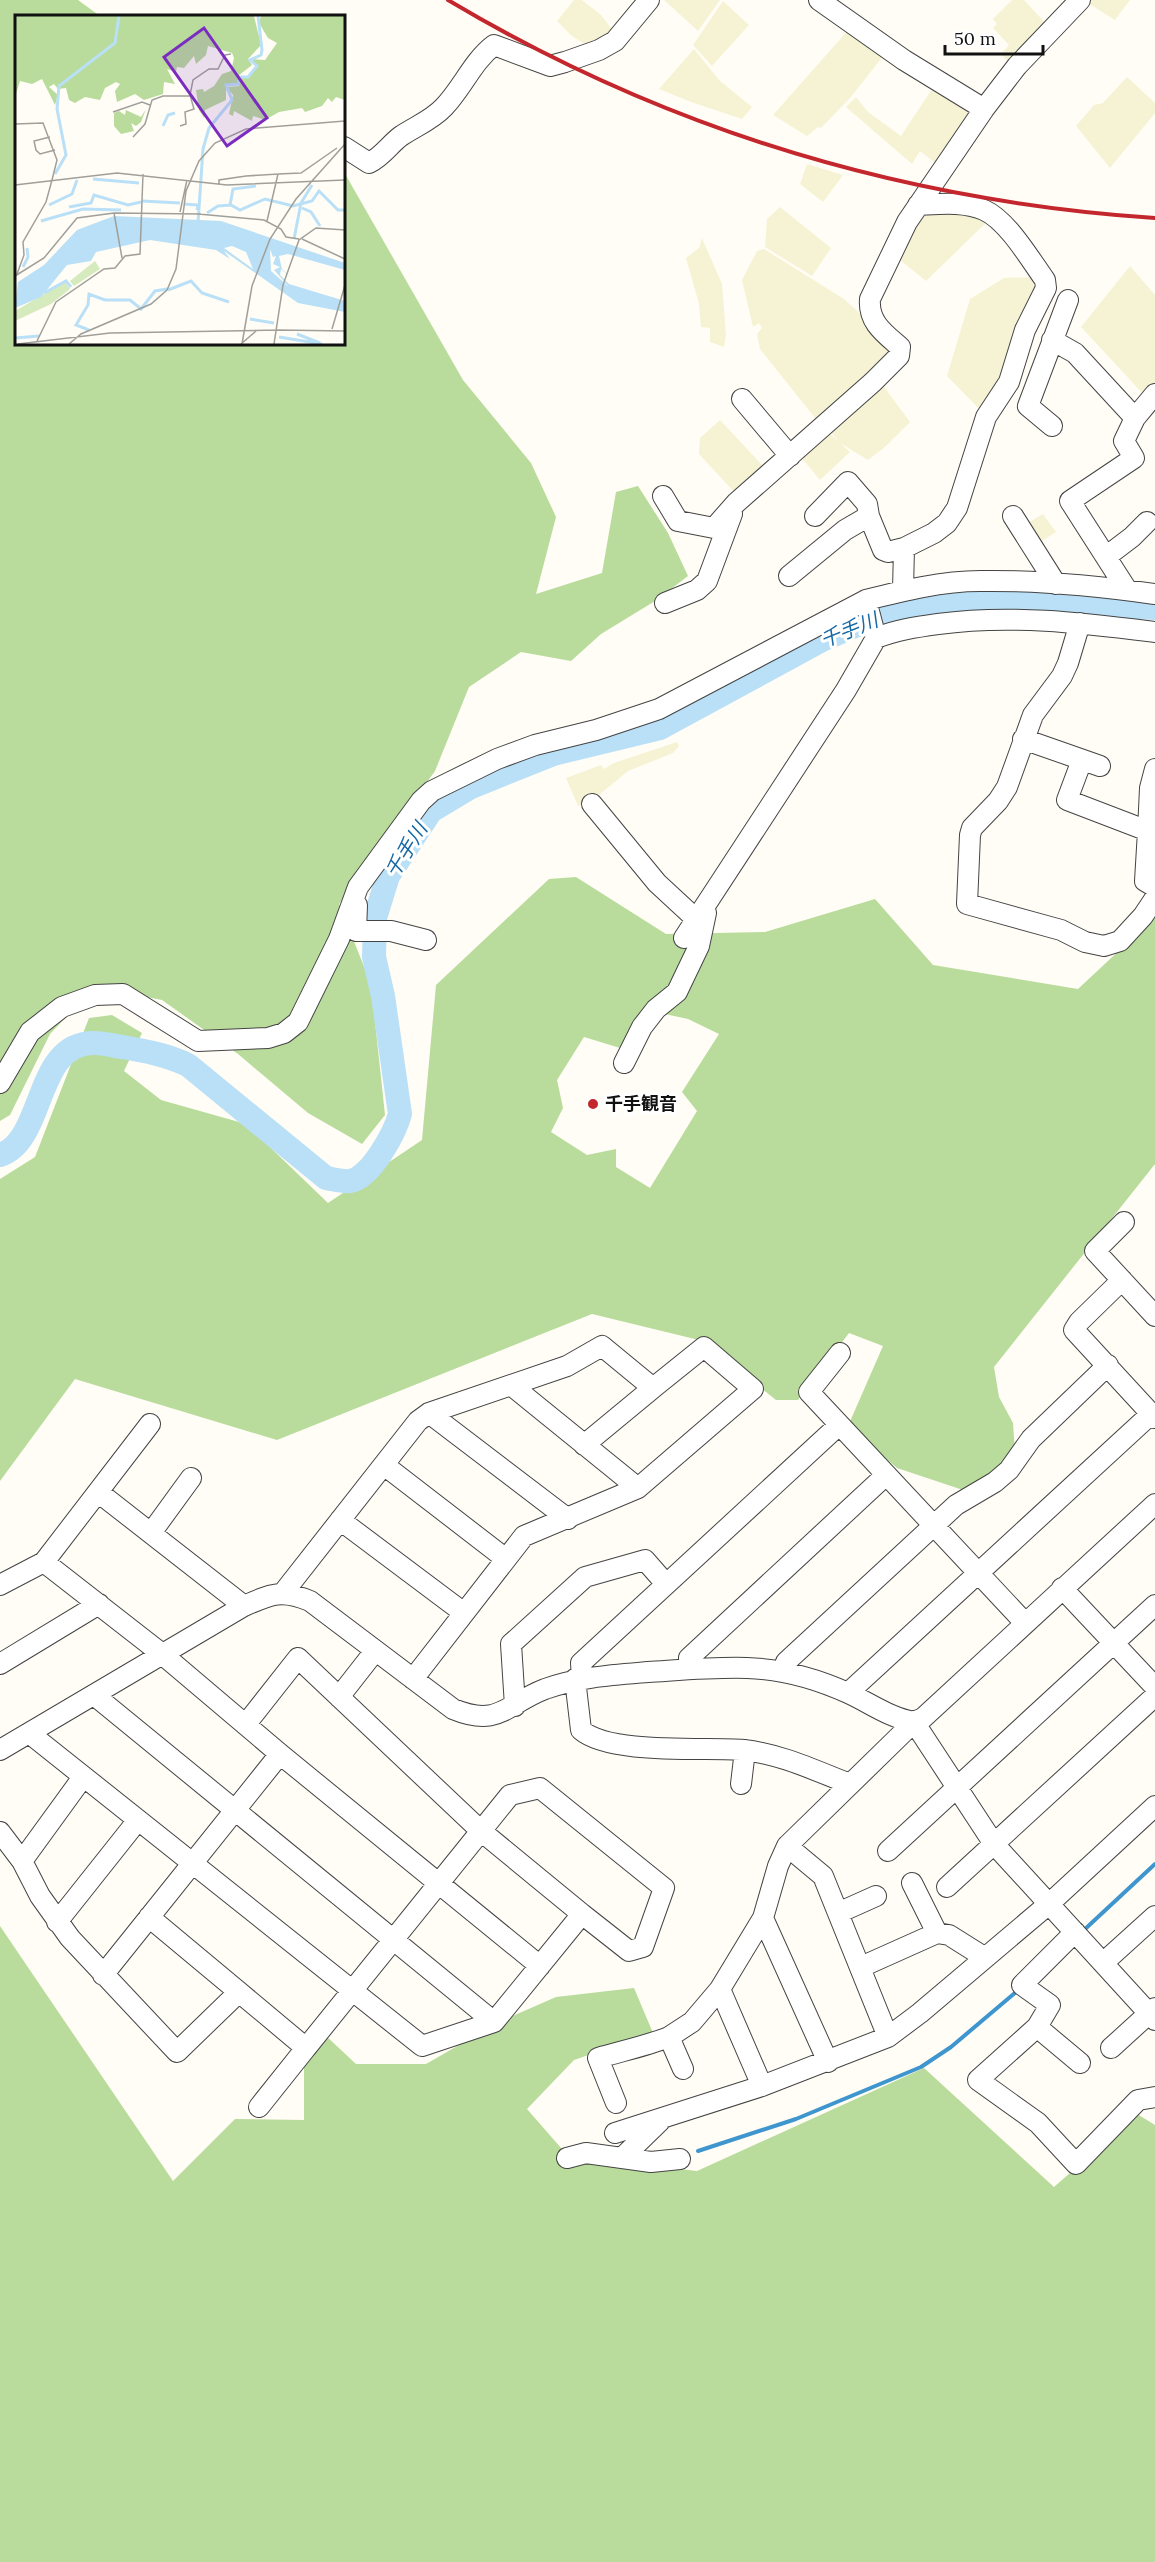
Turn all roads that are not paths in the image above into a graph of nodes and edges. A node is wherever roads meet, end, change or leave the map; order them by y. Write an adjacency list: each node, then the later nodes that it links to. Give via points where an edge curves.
1 (649, 0): 5 (street, via 615,41 565,62 550,66 494,45 445,106 375,160 364,161)
2 (819, 0): 4 (street, via 904,60)
3 (1080, 0): 4 (street, via 1017,66)
4 (984, 109): 6 (street)
5 (345, 148)
6 (918, 205): 13 (street, via 870,299 872,320 900,347 899,356); 20 (street, via 951,203 983,209 1010,232 1045,280 1046,288 1025,330 1009,381 986,417 957,508 947,524)
7 (1068, 300): 8 (street)
8 (1052, 340): 11 (street, via 1075,353); 12 (street, via 1028,405)
9 (1155, 394): 11 (street)
10 (742, 399): 13 (street)
11 (1135, 418): 21 (street, via 1124,441 1134,458 1070,501)
12 (1052, 426)
13 (790, 456): 15 (street)
14 (663, 496): 15 (street, via 678,521 714,528)
15 (736, 503): 27 (street, via 707,581 697,590)
16 (814, 516): 17 (street, via 848,482 867,504)
17 (869, 516): 20 (street, via 883,550); 22 (street, via 845,530)
18 (1013, 516): 23 (street)
19 (1147, 522): 21 (street)
20 (904, 548): 25 (street)
21 (1107, 556): 24 (street)
22 (789, 576)
23 (1056, 584): 24 (street); 25 (street, via 978,581)
24 (1127, 590): 26 (street)
25 (903, 591): 28 (street)
26 (1155, 594)
27 (664, 603)
28 (867, 603): 31 (street); 36 (street, via 659,709 535,745 432,791)
29 (1080, 623): 30 (street); 31 (street, via 978,618); 32 (street, via 1062,676 1033,715)
30 (1155, 632)
31 (875, 634): 39 (street, via 846,690)
32 (1023, 740): 35 (street, via 1091,763 1067,800); 38 (street, via 1007,787 972,828 967,904 1104,946 1120,941)
33 (1155, 769): 35 (street, via 1150,788)
34 (592, 804): 39 (street, via 657,883)
35 (1149, 831): 37 (street, via 1145,881)
36 (358, 887): 41 (street, via 356,931 392,931); 43 (street, via 339,939 298,1022 284,1033 268,1038 198,1041 123,994 95,995 62,1007 30,1032)
37 (1155, 887)
38 (1155, 898)
39 (702, 912): 40 (street); 42 (street, via 699,946 677,992 642,1027)
40 (684, 938)
41 (426, 940)
42 (624, 1063)
43 (0, 1083)
44 (1124, 1222): 45 (street, via 1095,1251)
45 (1122, 1280): 46 (street); 48 (street, via 1074,1330)
46 (1155, 1316)
47 (840, 1353): 54 (street, via 809,1392)
48 (1108, 1365): 52 (street); 64 (street, via 1031,1439 1009,1470 956,1505)
49 (511, 1385): 50 (street, via 567,1365 602,1346); 51 (street); 55 (street)
50 (653, 1388): 55 (street); 59 (street, via 704,1347 753,1389)
51 (429, 1413): 56 (street, via 418,1421); 62 (street)
52 (1153, 1416): 68 (street)
53 (150, 1424): 60 (street)
54 (839, 1425): 57 (street); 69 (street)
55 (584, 1445): 59 (street)
56 (384, 1465): 63 (street); 66 (street)
57 (886, 1475): 64 (street); 82 (street, via 689,1658)
58 (191, 1478): 65 (street)
59 (638, 1488): 62 (street)
60 (98, 1492): 65 (street); 67 (street)
61 (1155, 1504): 71 (street)
62 (567, 1519): 66 (street, via 524,1536)
63 (340, 1520): 72 (street); 76 (street)
64 (934, 1526): 68 (street); 83 (street, via 786,1662)
65 (151, 1533): 75 (street)
66 (506, 1559): 76 (street)
67 (44, 1562): 70 (street); 73 (street)
68 (979, 1573): 77 (street); 87 (street)
69 (666, 1584): 84 (street, via 581,1663); 91 (street, via 645,1560 585,1577 511,1644)
70 (0, 1585)
71 (1062, 1588): 77 (street); 78 (street)
72 (283, 1593): 75 (street); 79 (street, via 310,1601)
73 (99, 1604): 80 (street); 81 (street)
74 (1155, 1605): 78 (street)
75 (244, 1606): 80 (street)
76 (464, 1613): 85 (street)
77 (1025, 1623): 92 (street, via 923,1718)
78 (1113, 1643): 86 (street); 101 (street)
79 (375, 1651): 85 (street); 90 (street)
80 (162, 1654): 88 (street); 93 (street)
81 (0, 1664)
82 (690, 1669): 83 (street); 84 (street)
83 (784, 1672): 87 (street)
84 (578, 1678): 91 (street, via 542,1690); 96 (street, via 581,1730 590,1738 650,1748)
85 (413, 1679): 91 (street, via 453,1709 470,1716 484,1717)
86 (1155, 1687)
87 (848, 1693): 92 (street, via 901,1720)
88 (94, 1695): 94 (street); 103 (street)
89 (1155, 1696): 107 (street)
90 (339, 1697): 93 (street, via 298,1658); 105 (street)
91 (515, 1706)
92 (914, 1722): 100 (street); 101 (street)
93 (246, 1724): 97 (street)
94 (28, 1733): 95 (street); 98 (street)
95 (0, 1750)
96 (745, 1750): 99 (street); 100 (street, via 780,1757)
97 (280, 1754): 103 (street); 113 (street)
98 (83, 1777): 104 (street); 110 (street)
99 (741, 1784)
100 (850, 1785): 108 (street)
101 (957, 1787): 107 (street); 109 (street)
102 (1155, 1806): 116 (street)
103 (236, 1810): 111 (street); 125 (street)
104 (138, 1820): 111 (street); 122 (street)
105 (481, 1831): 113 (street); 118 (street); 118 (street, via 510,1795 540,1788 664,1888 643,1947 637,1950 629,1951)
106 (0, 1832): 110 (street)
107 (994, 1844): 114 (street); 116 (street)
108 (787, 1846): 117 (street, via 823,1876); 121 (street)
109 (888, 1851)
110 (22, 1861): 122 (street)
111 (193, 1863): 120 (street); 132 (street)
112 (912, 1882): 124 (street)
113 (439, 1884): 125 (street); 128 (street)
114 (947, 1887)
115 (876, 1896): 117 (street)
116 (1050, 1903): 123 (street); 126 (street)
117 (838, 1912): 129 (street)
118 (582, 1914): 128 (street)
119 (1155, 1916): 127 (street)
120 (150, 1917): 130 (street); 133 (street)
121 (763, 1918): 131 (street); 141 (street)
122 (57, 1922): 130 (street)
123 (1075, 1932): 127 (street); 136 (street, via 1022,1985 1050,2005)
124 (938, 1933): 126 (street, via 949,1935); 129 (street)
125 (393, 1940): 132 (street); 135 (street)
126 (984, 1957): 138 (street)
127 (1104, 1963): 134 (street)
128 (540, 1966): 135 (street)
129 (861, 1967): 138 (street)
130 (103, 1975): 133 (street, via 177,2052)
131 (720, 1989): 137 (street, via 692,2022); 144 (street)
132 (353, 1990): 135 (street, via 422,2046); 139 (street)
133 (239, 1992): 139 (street)
134 (1153, 2014): 140 (street)
135 (494, 2022)
136 (1037, 2028): 142 (street); 145 (street, via 978,2080 1038,2123 1076,2164 1138,2100)
137 (669, 2037): 143 (street); 146 (street, via 598,2058)
138 (888, 2037): 141 (street)
139 (306, 2048): 147 (street)
140 (1111, 2048)
141 (828, 2062): 144 (street)
142 (1080, 2062)
143 (683, 2070)
144 (762, 2086): 148 (street)
145 (1155, 2097)
146 (616, 2103)
147 (259, 2107)
148 (662, 2119): 149 (street); 150 (street)
149 (615, 2133)
150 (623, 2157): 151 (street, via 586,2153); 152 (street, via 651,2162)
151 (567, 2158)
152 (680, 2159)

